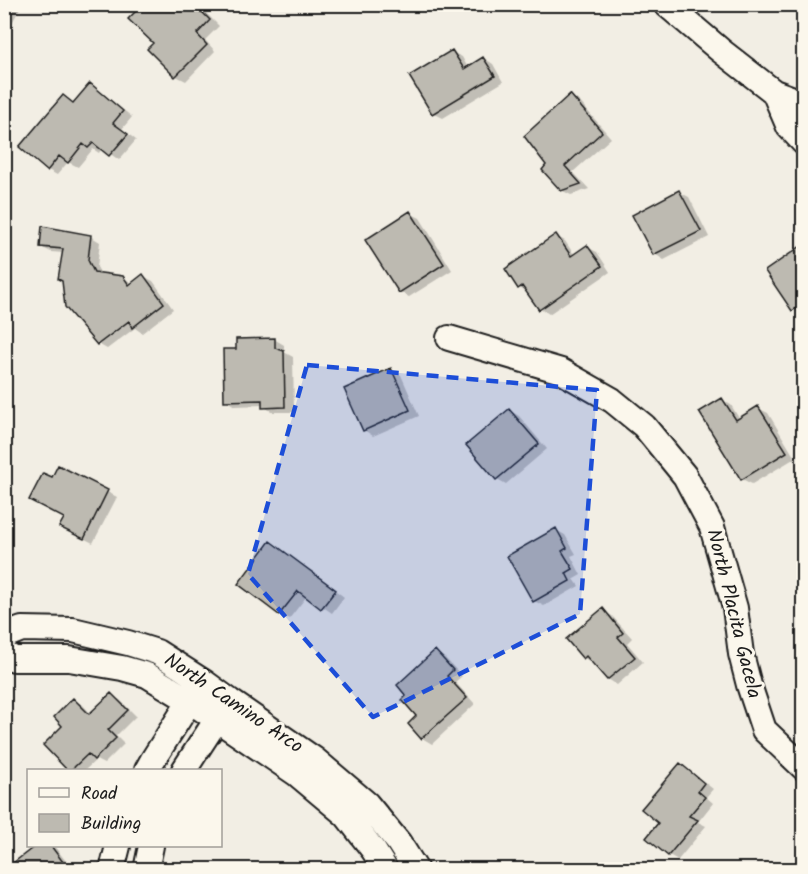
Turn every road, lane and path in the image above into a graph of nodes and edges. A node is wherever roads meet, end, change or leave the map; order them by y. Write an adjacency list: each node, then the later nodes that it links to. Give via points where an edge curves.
1 (666, 4): 2 (street)
2 (774, 92): 3 (street); 4 (street, via 789,127)
3 (804, 103)
4 (804, 142)
5 (449, 338): 10 (street, North Placita Gacela, via 561,371 612,400 644,426 685,476 712,527 735,608 741,654 764,730)
6 (4, 636): 8 (street, North Camino Arco, via 22,629 73,630 128,643 157,652)
7 (4, 653): 8 (street, North Camino Arco, via 14,659 69,659 122,668)
8 (197, 691): 9 (street, North Camino Arco); 11 (street)
9 (223, 710): 12 (street); 17 (street, North Camino Arco, via 346,815); 18 (street, North Camino Arco, via 314,759 367,804)
10 (804, 768)
11 (148, 769)
12 (185, 769)
13 (118, 847): 15 (street)
14 (151, 847): 16 (street)
15 (112, 870)
16 (146, 870)
17 (386, 870)
18 (416, 870)

